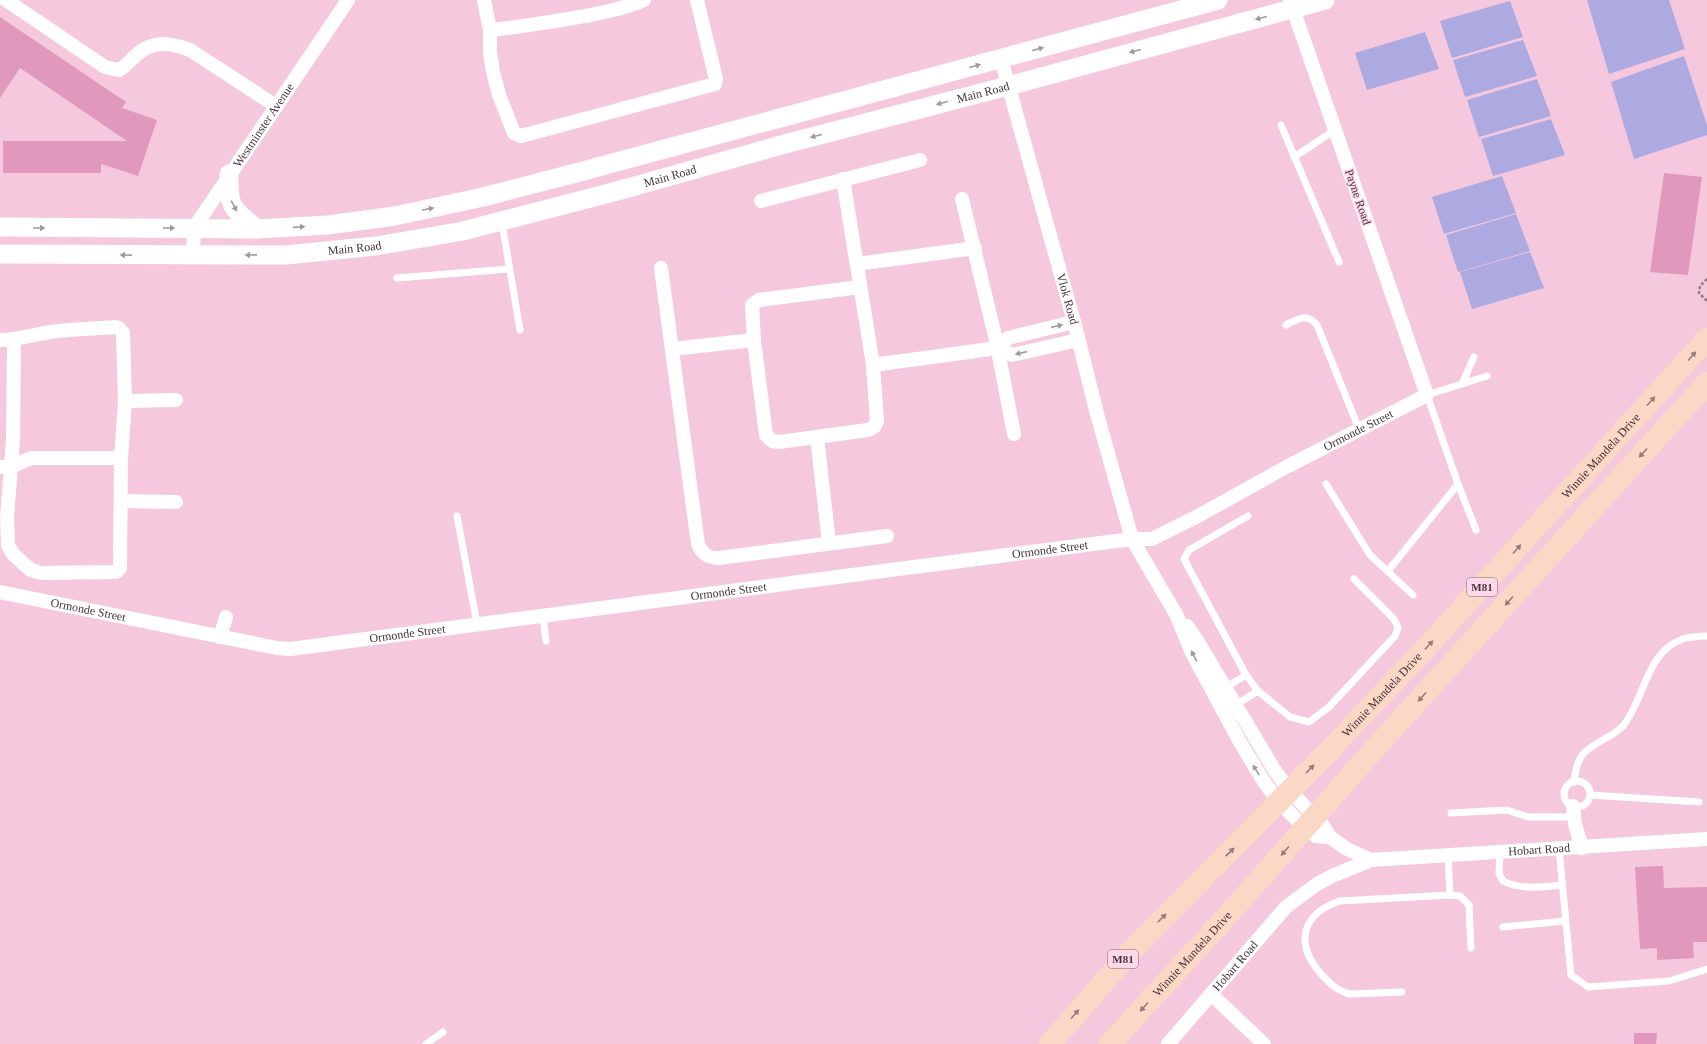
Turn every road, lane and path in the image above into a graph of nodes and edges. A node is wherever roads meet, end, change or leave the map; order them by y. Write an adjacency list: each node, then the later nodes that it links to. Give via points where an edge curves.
1 (6, 0): 12 (street, via 105,67 119,70 145,49 159,44 176,44 190,50)
2 (348, 0): 12 (street, Westminster Avenue)
3 (484, 0): 9 (street)
4 (644, 0): 9 (street, via 612,10 559,21)
5 (697, 0): 9 (street, via 716,79 715,84 522,136 514,133 499,95 491,62)
6 (1218, 0): 10 (main road, one-way to 6)
7 (1325, 0): 8 (main road, Main Road)
8 (1291, 5): 11 (main road, Main Road, one-way to 11); 14 (street, Payne Road)
9 (490, 30)
10 (1001, 59): 11 (street, Vlok Road); 24 (main road, one-way to 10, via 356,222 483,197)
11 (1008, 86): 21 (main road, Main Road, one-way to 21); 36 (street, Vlok Road)
12 (276, 106): 17 (street, Westminster Avenue)
13 (1281, 125): 15 (lane)
14 (1335, 130): 15 (lane); 51 (street, Payne Road)
15 (1294, 157): 28 (lane)
16 (920, 160): 18 (street)
17 (229, 174): 23 (street, Westminster Avenue); 24 (main road, one-way to 24, via 231,205)
18 (843, 179): 20 (street); 29 (street)
19 (962, 199): 25 (street)
20 (761, 201)
21 (502, 220): 27 (main road, Main Road, one-way to 27, via 463,231 354,249 286,255); 31 (lane)
22 (0, 227): 23 (main road, one-way to 23)
23 (194, 228): 24 (main road); 27 (street)
24 (257, 229)
25 (975, 248): 29 (street); 44 (street)
26 (0, 254): 27 (main road, Main Road, one-way to 26)
27 (193, 255)
28 (1339, 262)
29 (857, 264): 34 (street)
30 (661, 268): 45 (street)
31 (509, 269): 32 (lane); 38 (lane)
32 (397, 278)
33 (1707, 279): 35 (path, via 1700,286 1699,293)
34 (860, 287): 42 (street, via 759,300 751,309); 47 (street)
35 (1707, 302)
36 (1074, 322): 43 (street, Vlok Road); 44 (street, one-way to 36, via 1008,338)
37 (1286, 325): 54 (lane, via 1304,317 1311,318 1317,325)
38 (520, 330)
39 (1707, 339): 85 (main road, Winnie Mandela Drive / M81, one-way to 39, via 1436,637)
40 (0, 340): 41 (street)
41 (14, 340): 52 (street, via 35,334 119,328 124,338); 58 (street, via 13,440)
42 (754, 340): 45 (street); 56 (street, via 768,437 778,442)
43 (1078, 340): 44 (street, one-way to 44, via 1012,355); 67 (street, Vlok Road)
44 (998, 348): 47 (street); 55 (street)
45 (672, 349): 68 (street, via 700,550 707,556 719,558)
46 (1474, 357): 50 (lane)
47 (872, 365): 56 (street, via 876,425 868,430)
48 (1487, 376): 50 (lane)
49 (1707, 383): 89 (main road, Winnie Mandela Drive / M81, one-way to 89)
50 (1462, 384): 51 (lane)
51 (1427, 395): 54 (street, Ormonde Street); 60 (lane)
52 (125, 400): 53 (street); 57 (street)
53 (176, 400)
54 (1359, 429): 67 (street, Ormonde Street, via 1158,537)
55 (1014, 434)
56 (817, 437): 68 (street)
57 (121, 458): 58 (street, via 31,458); 61 (street)
58 (5, 467): 61 (street, via 8,545 19,560 35,571 118,571)
59 (1326, 484): 69 (lane, via 1370,555)
60 (1458, 484): 65 (lane); 69 (lane)
61 (121, 501): 62 (street)
62 (176, 502)
63 (457, 516): 75 (lane)
64 (1248, 516): 79 (lane, via 1189,550 1184,559)
65 (1476, 530)
66 (887, 536): 68 (street)
67 (1132, 539): 73 (street, Ormonde Street); 80 (street, Vlok Road, via 1177,616 1198,642)
68 (829, 543)
69 (1388, 571): 72 (lane)
70 (1354, 579): 81 (lane, via 1394,619 1398,628 1395,636 1329,707 1309,722 1290,717)
71 (0, 592): 77 (street, Ormonde Street)
72 (1413, 595)
73 (543, 616): 75 (street, Ormonde Street); 78 (lane)
74 (226, 617): 77 (street)
75 (477, 624): 77 (street, Ormonde Street, via 290,649)
76 (1707, 636): 83 (lane, via 1682,639 1662,653 1654,664 1628,719 1614,733 1582,754 1576,764)
77 (220, 637)
78 (546, 641)
79 (1246, 675): 80 (lane); 81 (lane)
80 (1220, 691): 82 (street)
81 (1258, 691): 82 (lane)
82 (1230, 709): 85 (street, via 1255,768)
83 (1574, 782): 84 (lane, via 1579,781 1587,786); 87 (lane, via 1568,785 1564,797)
84 (1590, 795): 86 (lane); 87 (lane, via 1586,803)
85 (1284, 796): 89 (street, Hobart Road); 106 (main road, Winnie Mandela Drive / M81, one-way to 85, via 1130,952)
86 (1699, 802)
87 (1574, 812): 88 (lane, via 1528,817 1507,810); 91 (street)
88 (1451, 813)
89 (1310, 822): 95 (street, Hobart Road, via 1316,836 1330,837); 107 (main road, Winnie Mandela Drive / M81, one-way to 107)
90 (1707, 840): 91 (street, Hobart Road)
91 (1582, 848): 92 (street, Hobart Road)
92 (1559, 849): 93 (street, Hobart Road); 96 (lane)
93 (1500, 852): 94 (street, Hobart Road); 96 (lane, via 1499,873 1503,882 1526,886)
94 (1448, 856): 95 (street, Hobart Road); 97 (lane)
95 (1371, 860): 103 (street, Hobart Road, via 1332,876 1299,896 1266,929)
96 (1562, 885): 98 (lane)
97 (1450, 895): 100 (lane, via 1460,896 1469,905); 102 (lane, via 1340,901 1329,905 1309,924 1305,936 1308,954 1316,968 1340,992 1358,995)
98 (1565, 921): 99 (lane); 101 (lane, via 1571,975 1588,986 1669,981)
99 (1503, 927)
100 (1471, 948)
101 (1707, 969)
102 (1402, 992)
103 (1210, 994): 108 (street, Hobart Road); 109 (street)
104 (443, 1032): 105 (lane)
105 (426, 1044)
106 (1050, 1044)
107 (1110, 1044)
108 (1168, 1044)
109 (1264, 1044)

